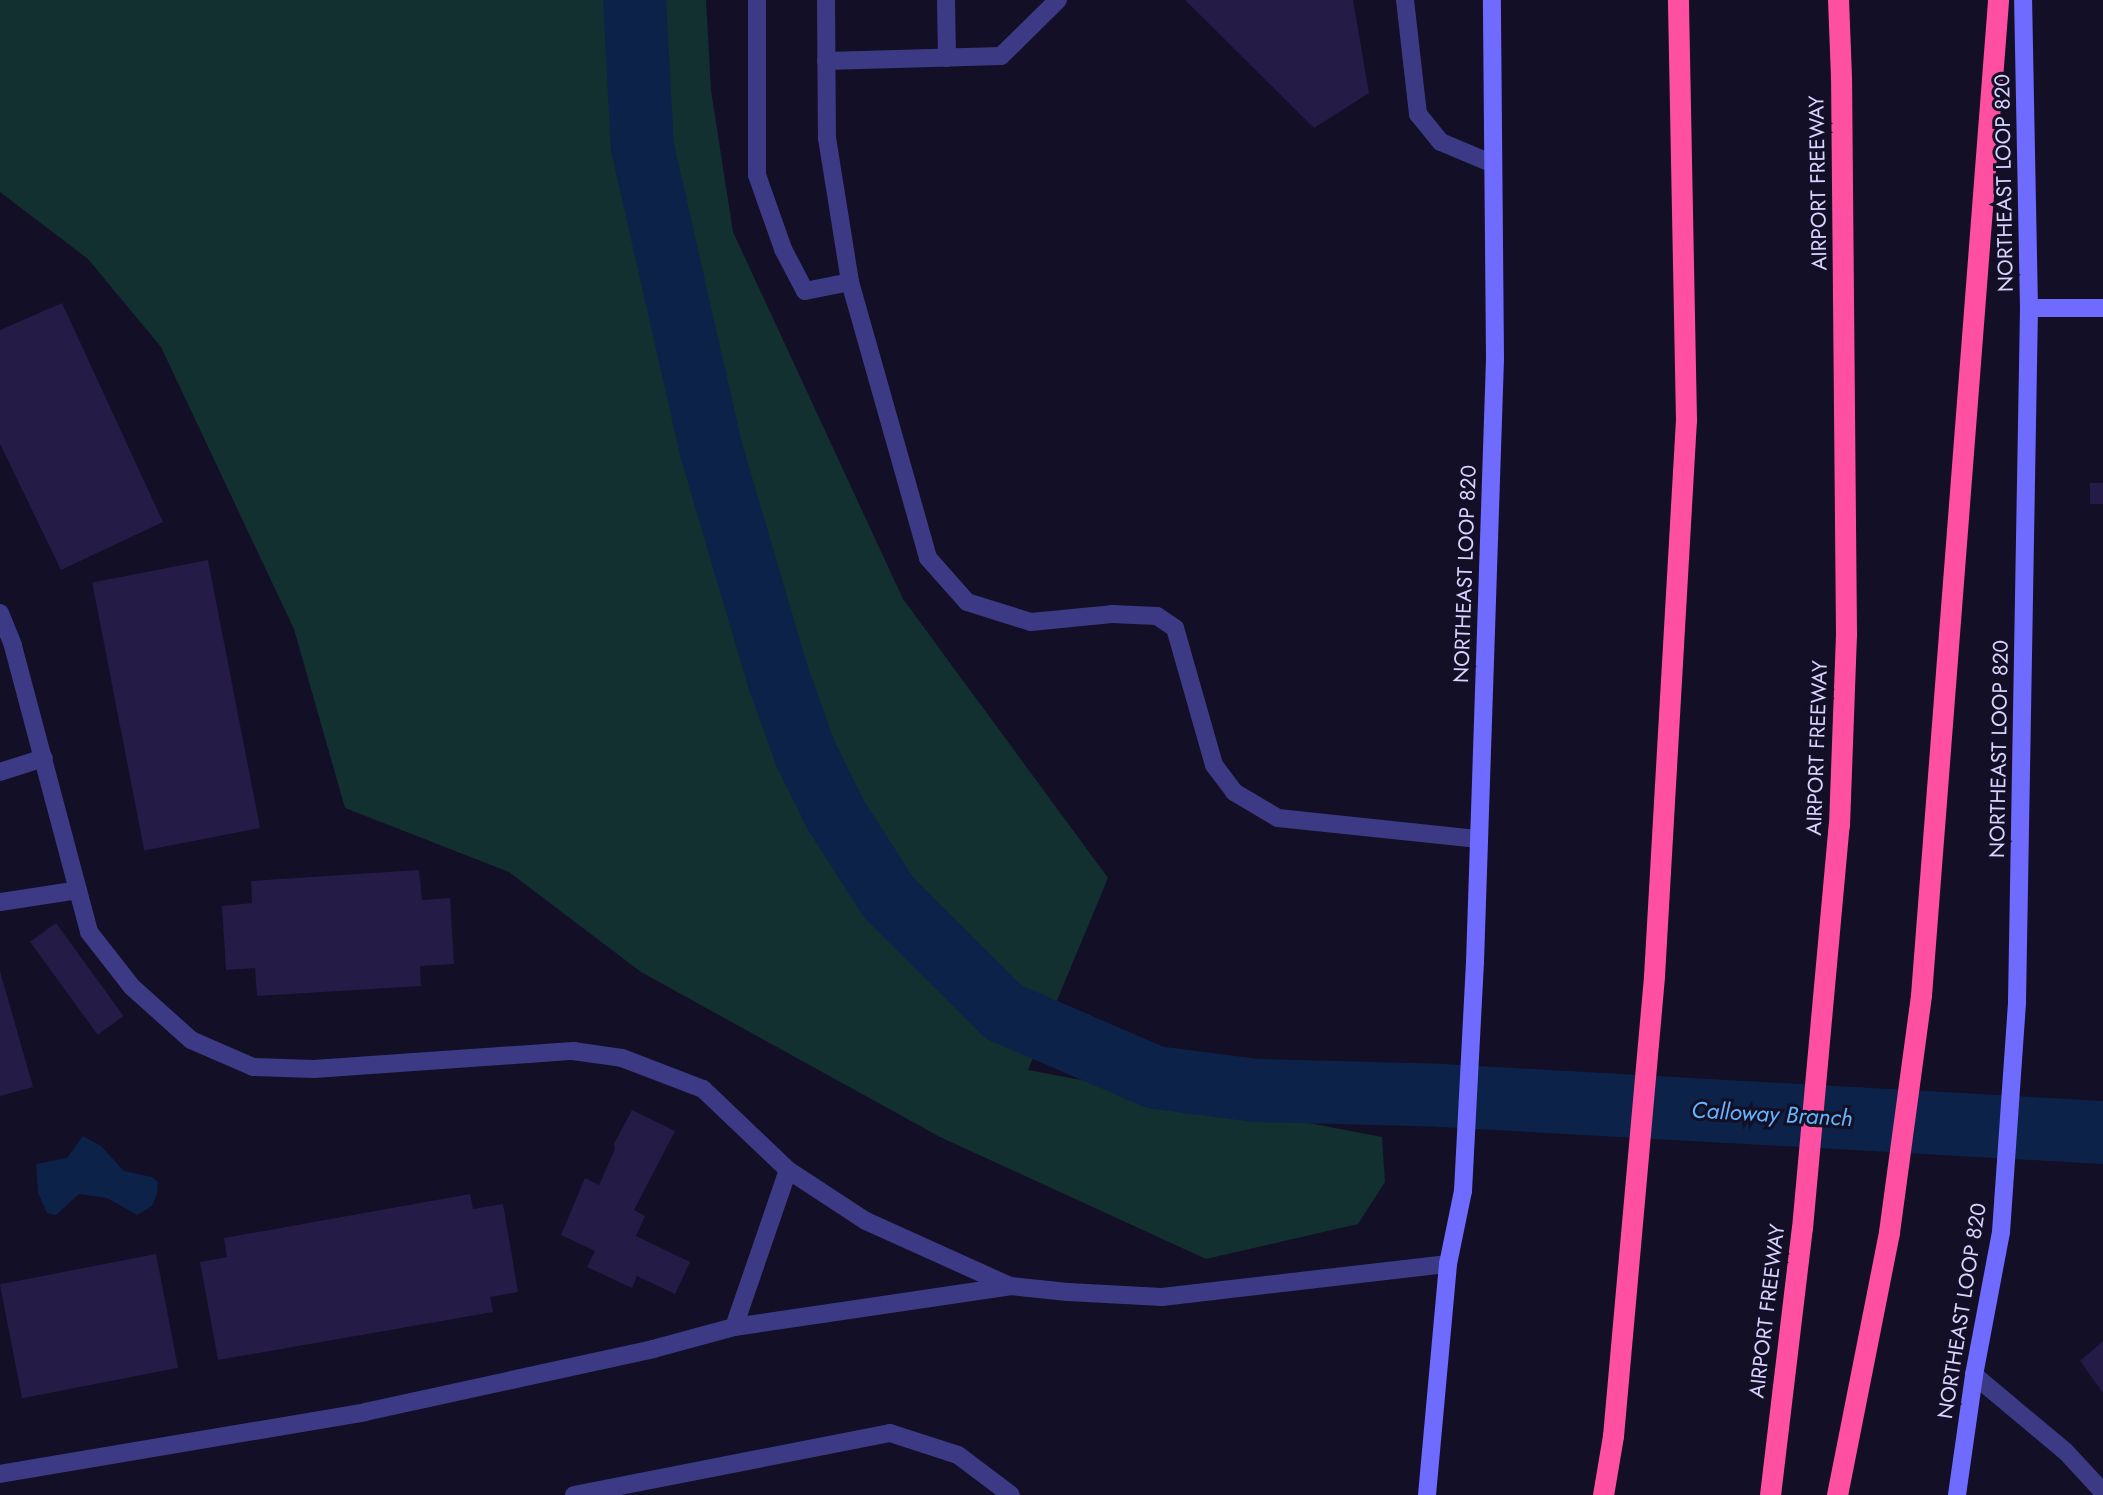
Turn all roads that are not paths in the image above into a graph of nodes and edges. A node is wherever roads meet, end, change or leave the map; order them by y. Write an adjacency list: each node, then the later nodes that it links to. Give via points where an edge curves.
1 (757, 0): 14 (street, via 757,175 783,249 805,291)
2 (826, 0): 12 (street)
3 (946, 0): 11 (street)
4 (1058, 0): 11 (street, via 1001,57)
5 (1405, 0): 13 (street, via 1418,114 1441,142)
6 (1492, 0): 13 (main road, NORTHEAST LOOP 820)
7 (1678, 0): 33 (highway, via 1686,420 1654,976 1636,1208)
8 (1838, 0): 34 (highway, AIRPORT FREEWAY, via 1846,634 1839,825 1802,1228)
9 (1998, 0): 35 (highway, via 1921,995 1889,1233)
10 (2023, 0): 15 (main road, NORTHEAST LOOP 820)
11 (947, 58): 12 (street)
12 (826, 61): 14 (street, via 827,138)
13 (1493, 164): 20 (main road, NORTHEAST LOOP 820, via 1495,358)
14 (850, 282): 20 (street, via 928,558 967,602 1031,622 1112,614 1157,616 1175,628 1214,765 1234,792 1278,818)
15 (2029, 308): 16 (main road); 27 (main road, NORTHEAST LOOP 820, via 2017,1002 2001,1232)
16 (2103, 308)
17 (0, 614): 18 (street)
18 (44, 758): 19 (street); 21 (street)
19 (0, 772)
20 (1479, 839): 24 (main road, NORTHEAST LOOP 820, via 1463,1191)
21 (78, 890): 22 (street); 23 (street, via 89,932 132,987 191,1040 253,1067 314,1069 573,1051 622,1058 703,1089)
22 (0, 902)
23 (788, 1170): 25 (street, via 866,1221); 26 (street)
24 (1448, 1264): 25 (street, via 1162,1297); 32 (main road, NORTHEAST LOOP 820)
25 (1010, 1286): 26 (street)
26 (734, 1327): 28 (street, via 365,1412)
27 (1974, 1375): 29 (street, via 2066,1452); 36 (main road, NORTHEAST LOOP 820)
28 (0, 1474)
29 (2103, 1492)
30 (575, 1495): 31 (street, via 890,1433 958,1455)
31 (1011, 1495)
32 (1427, 1495)
33 (1603, 1495)
34 (1770, 1495)
35 (1837, 1495)
36 (1956, 1495)

